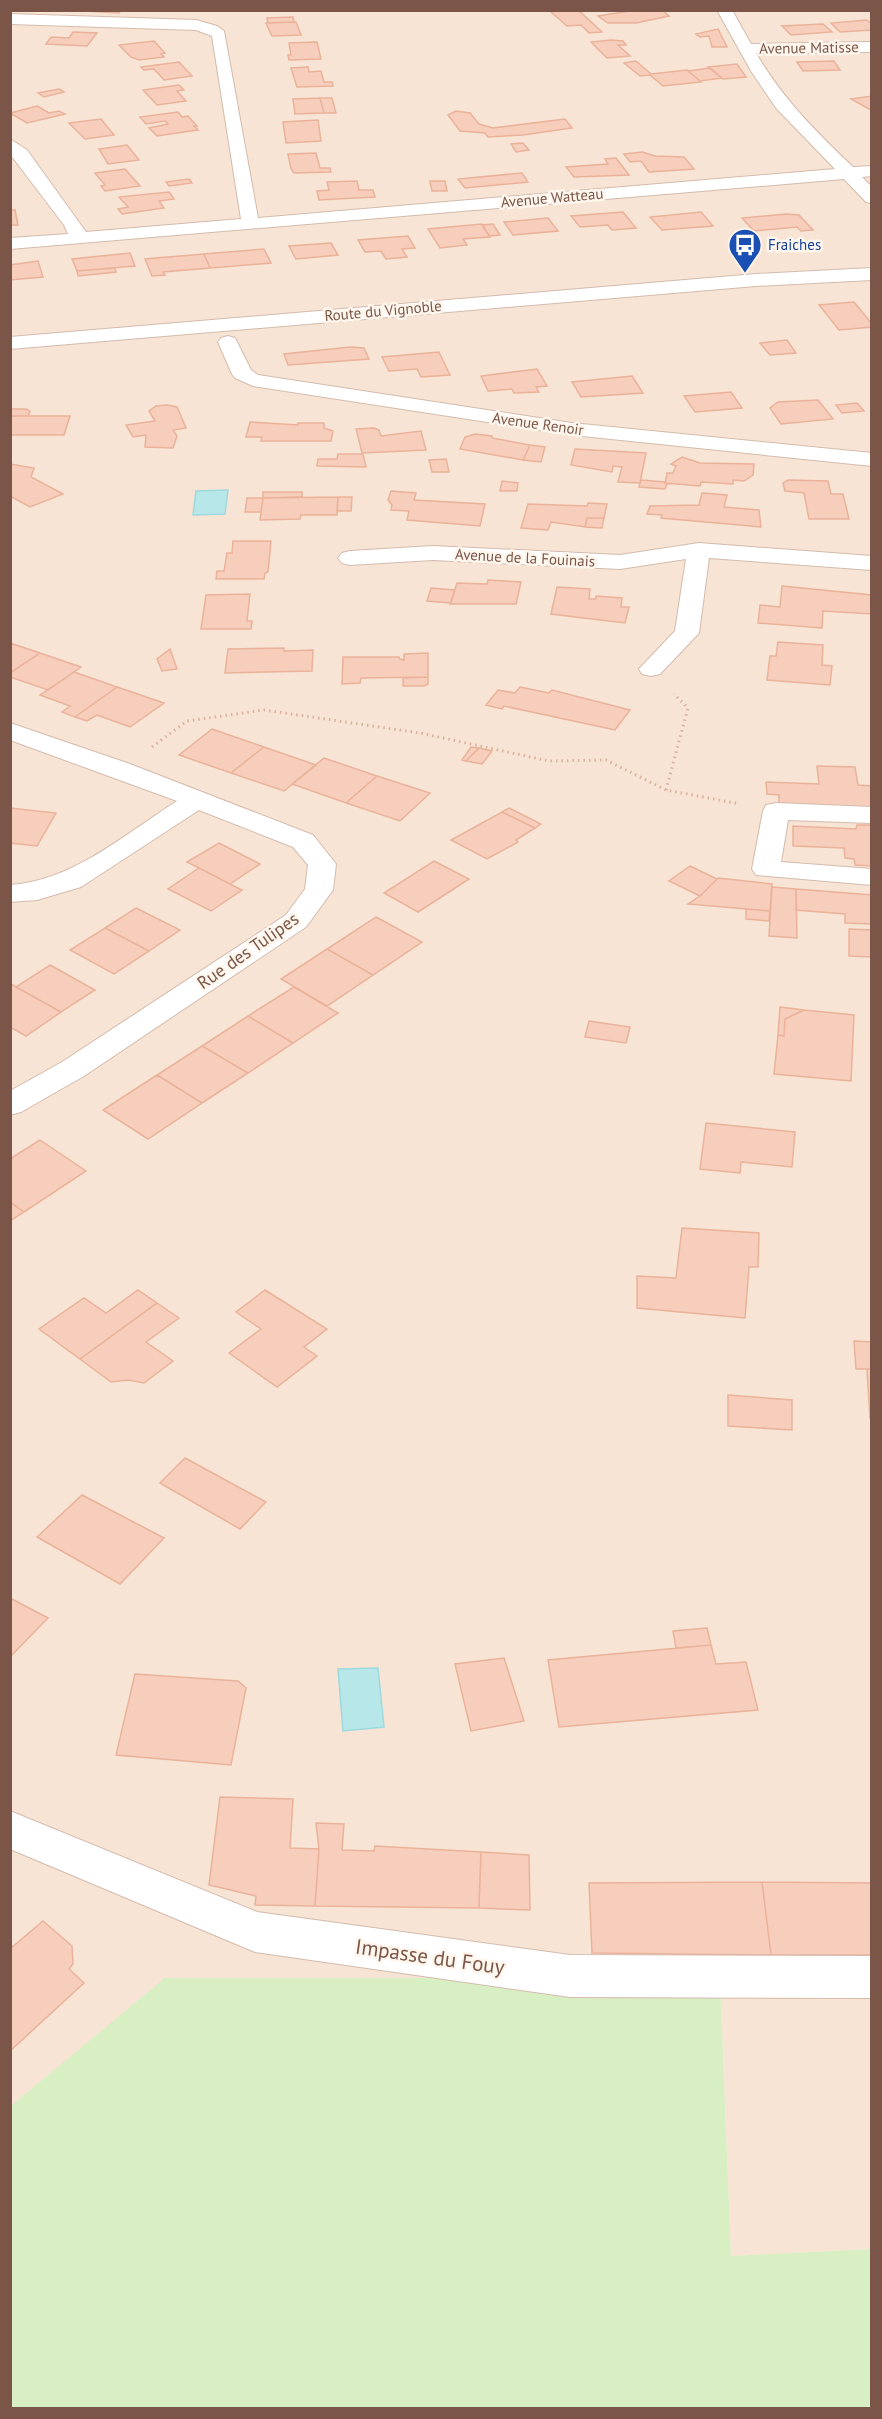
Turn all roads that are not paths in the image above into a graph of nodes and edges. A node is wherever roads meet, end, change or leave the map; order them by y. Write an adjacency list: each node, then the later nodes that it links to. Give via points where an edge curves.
1 (214, 10): 4 (street)
2 (724, 10): 6 (street)
3 (10, 19): 4 (street)
4 (212, 28): 11 (street, via 219,34)
5 (872, 47): 6 (street, Avenue Matisse)
6 (746, 49): 9 (street, via 784,106)
7 (10, 144): 12 (street, via 73,224)
8 (872, 171): 9 (street)
9 (851, 173): 10 (street); 11 (street, Avenue Watteau)
10 (872, 198)
11 (252, 223): 12 (street, Avenue Watteau)
12 (79, 238): 13 (street, Avenue Watteau)
13 (10, 244)
14 (872, 260): 16 (street, Route du Vignoble)
15 (872, 274): 16 (street, Route du Vignoble)
16 (756, 280): 18 (street, Route du Vignoble)
17 (228, 342): 19 (street, Avenue Renoir, via 242,374 253,380 572,429)
18 (10, 343)
19 (872, 460)
20 (699, 550): 21 (street, Avenue de la Fouinais, via 620,562 434,554); 22 (street, Avenue de la Fouinais); 23 (street, via 687,633)
21 (350, 558)
22 (872, 563)
23 (651, 669)
24 (10, 731): 25 (street, Rue des Tulipes)
25 (195, 801): 28 (street, via 71,881 37,892); 29 (street, Rue des Tulipes, via 303,841 322,864 319,890 297,921 73,1069)
26 (872, 816): 27 (street, via 776,810 766,869)
27 (872, 877)
28 (10, 894)
29 (10, 1105)
30 (10, 1829): 31 (street, Impasse du Fouy, via 255,1932 570,1976)
31 (872, 1977)

